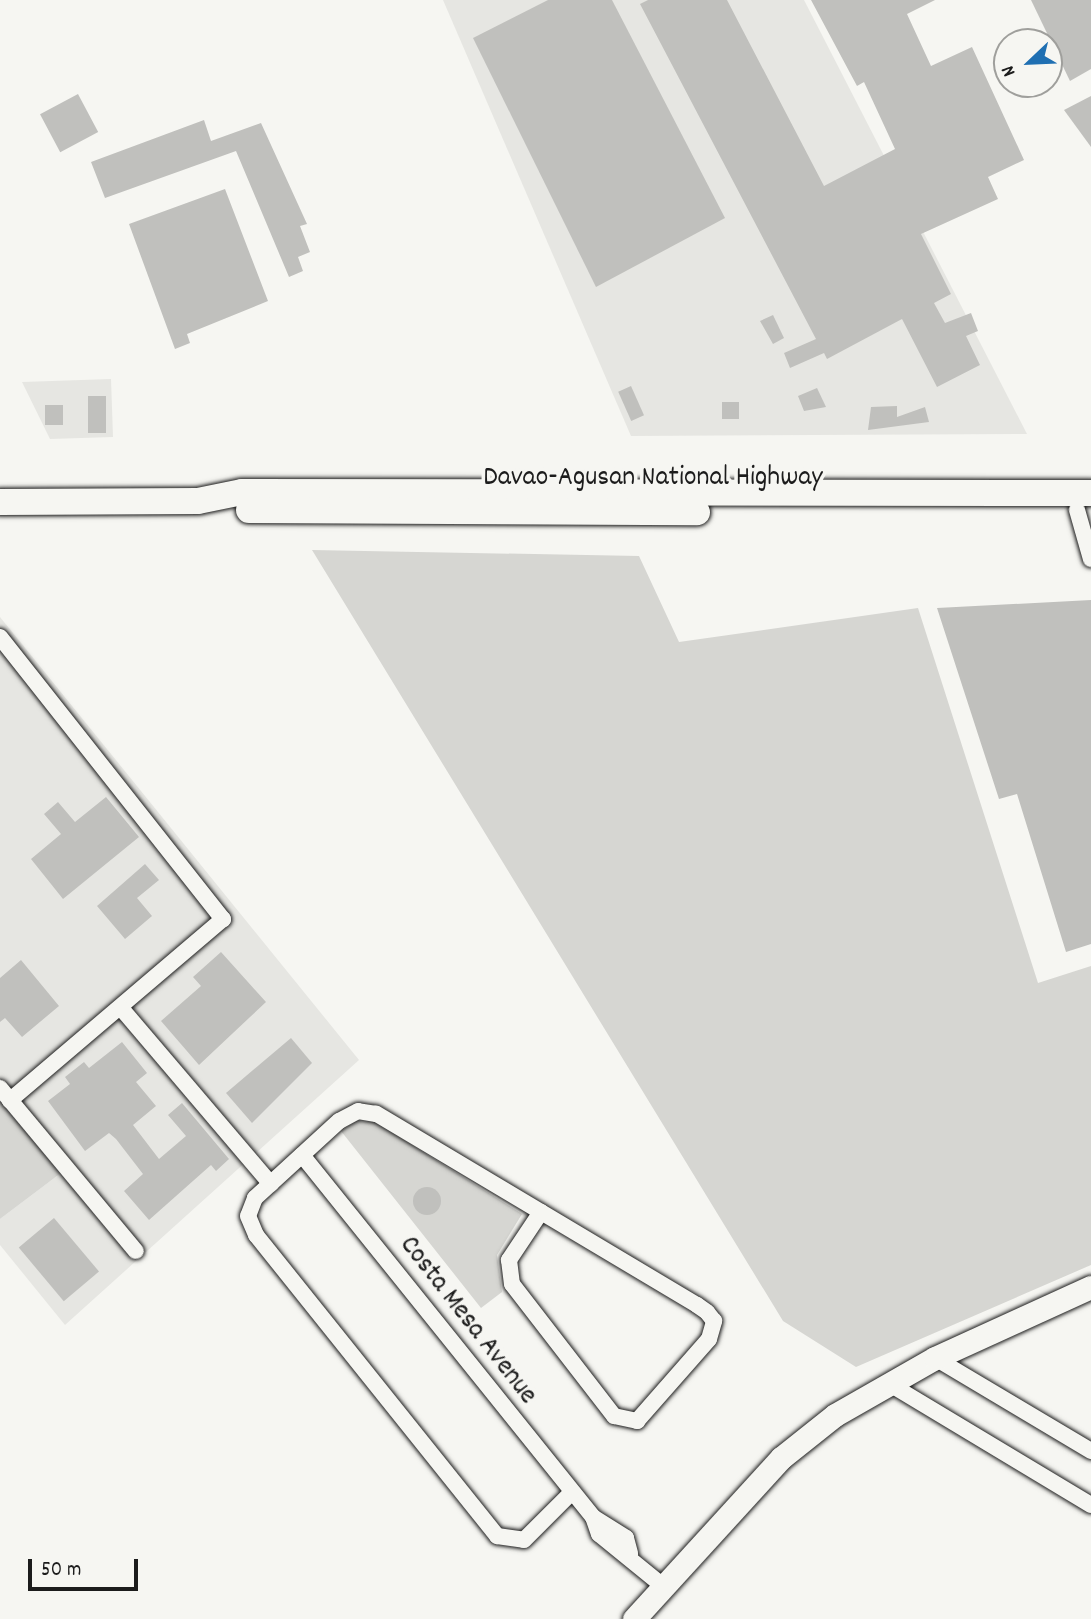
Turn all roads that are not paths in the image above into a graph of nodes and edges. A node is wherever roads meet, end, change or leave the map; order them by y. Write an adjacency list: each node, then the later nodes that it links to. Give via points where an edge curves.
1 (0, 502): 2 (highway, Davao-Agusan National Highway, via 218,500 242,492 662,504)
2 (1086, 505): 3 (street)
3 (1091, 559)
4 (0, 637): 5 (street, via 223,919)
5 (121, 1008): 6 (street); 8 (street)
6 (5, 1094): 10 (street)
7 (302, 1155): 8 (street); 9 (street, via 339,1121 367,1111); 15 (street, Costa Mesa Avenue)
8 (271, 1184): 15 (street, via 250,1206 256,1235 497,1536 524,1540)
9 (541, 1212): 9 (street, via 713,1321 709,1339 637,1421 614,1416 512,1284 509,1260)
10 (136, 1251)
11 (1091, 1287): 12 (main road)
12 (935, 1358): 13 (main road); 14 (street)
13 (888, 1383): 16 (street); 17 (main road, via 781,1458)
14 (1091, 1451)
15 (571, 1493): 17 (street, Costa Mesa Avenue, via 593,1517 626,1538 630,1553)
16 (1091, 1505)
17 (663, 1586): 18 (main road)
18 (634, 1619)

